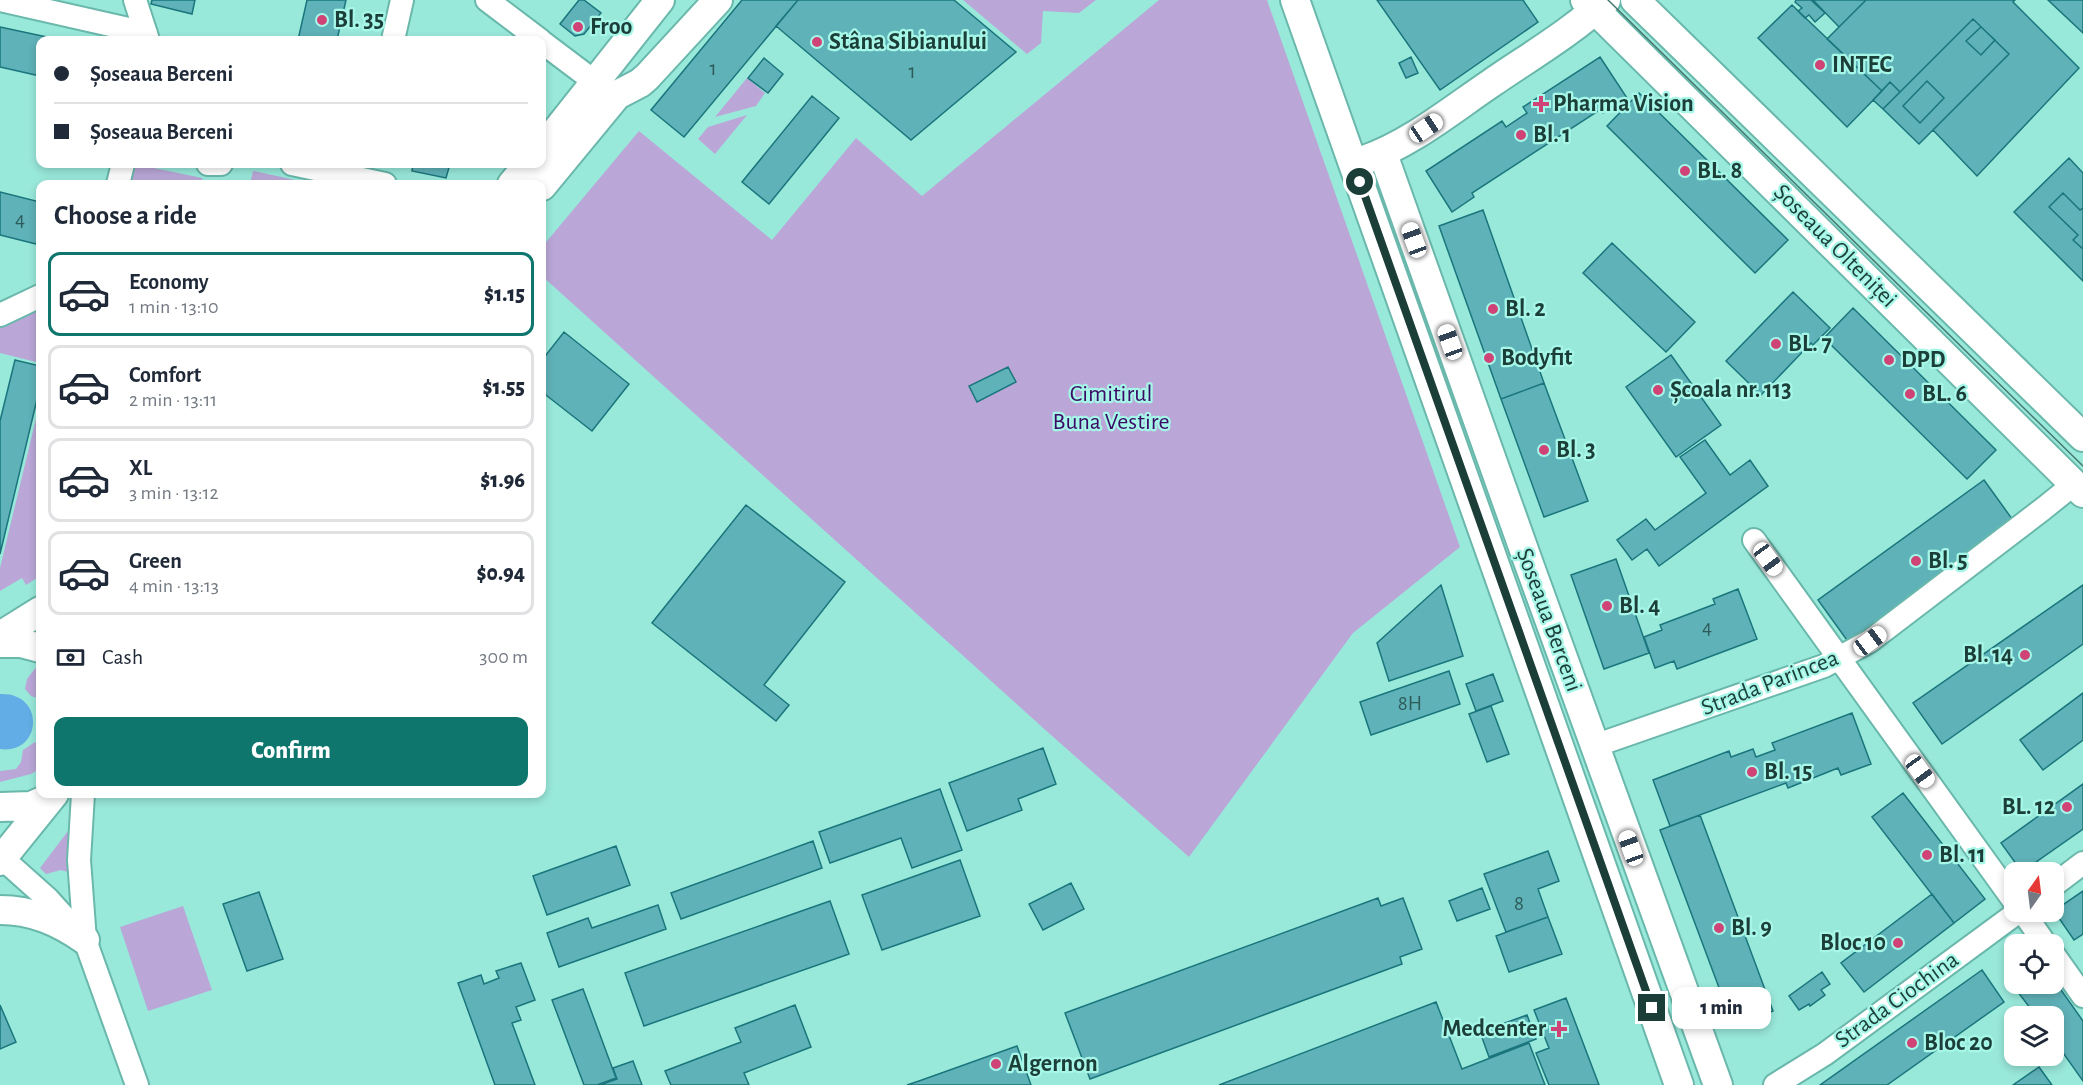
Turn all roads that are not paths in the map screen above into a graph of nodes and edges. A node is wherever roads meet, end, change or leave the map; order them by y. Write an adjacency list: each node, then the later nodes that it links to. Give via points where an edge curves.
1 (0, 0): 11 (street)
2 (135, 0): 12 (street)
3 (402, 0): 13 (street)
4 (488, 0): 14 (street)
5 (692, 0): 16 (main road, via 634,70)
6 (718, 0): 16 (main road, via 640,83)
7 (1295, 0): 19 (main road, Șoseaua Berceni)
8 (1635, 0): 28 (main road, Șoseaua Olteniței)
9 (660, 2): 16 (main road)
10 (1595, 3): 18 (main road, via 1580,23); 29 (main road, Șoseaua Olteniței)
11 (143, 36)
12 (147, 36)
13 (394, 36)
14 (535, 36)
15 (546, 45): 16 (street)
16 (606, 89): 17 (main road); 25 (main road)
17 (546, 145)
18 (1383, 154): 19 (main road); 36 (main road, Șoseaua Berceni)
19 (1354, 164): 49 (main road, Șoseaua Berceni)
20 (333, 168): 22 (street)
21 (526, 168): 24 (main road)
22 (364, 171): 23 (street)
23 (379, 180)
24 (516, 180)
25 (546, 180)
26 (36, 298): 27 (street)
27 (0, 315)
28 (2083, 437)
29 (2078, 488): 35 (street, Strada Parincea, via 2043,509 1870,641)
30 (1754, 540): 35 (street)
31 (36, 614): 32 (main road)
32 (0, 636)
33 (0, 643): 34 (main road)
34 (36, 647)
35 (1840, 659): 36 (street, Strada Parincea); 44 (street)
36 (1594, 746): 47 (main road, Șoseaua Berceni)
37 (47, 798): 40 (main road, via 31,806)
38 (49, 798): 41 (main road)
39 (83, 798): 48 (street, via 79,860)
40 (0, 807)
41 (1, 858): 48 (street, via 48,899)
42 (2083, 863): 43 (street)
43 (2064, 877)
44 (2004, 887)
45 (0, 910): 48 (main road, via 45,918)
46 (2004, 922): 55 (street, Strada Ciochina, via 1825,1054)
47 (1661, 929): 49 (main road); 54 (main road, Șoseaua Berceni)
48 (85, 940): 52 (street)
49 (1628, 941): 53 (main road, Șoseaua Berceni)
50 (2064, 967): 51 (street)
51 (2081, 987)
52 (137, 1085)
53 (1679, 1085)
54 (1718, 1085)
55 (1775, 1085)

